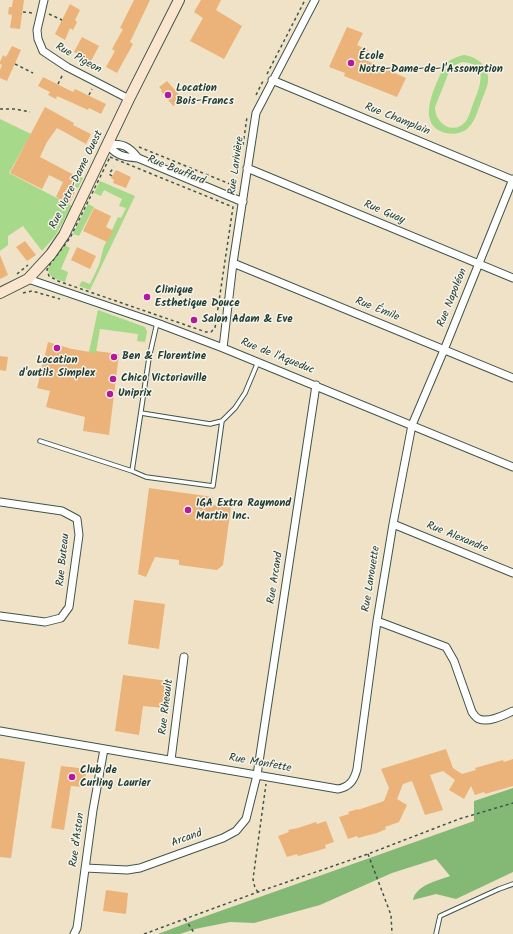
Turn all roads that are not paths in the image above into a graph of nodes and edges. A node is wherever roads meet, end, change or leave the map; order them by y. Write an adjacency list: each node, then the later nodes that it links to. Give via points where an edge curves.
1 (44, 0): 5 (street, Rue Pigeon, via 37,30 41,47 47,54)
2 (179, 0): 5 (street, Rue Notre-Dame Ouest)
3 (314, 0): 4 (street, Rue Larivière)
4 (272, 80): 8 (street, Rue Larivière, via 256,113); 9 (street, Rue Champlain)
5 (130, 99): 6 (street, Rue Notre-Dame Ouest)
6 (107, 144): 7 (street, Rue Bouffard, via 113,152 124,157); 7 (street, Rue Bouffard, via 131,148); 14 (street, Rue Notre-Dame Ouest, via 64,235)
7 (138, 158): 10 (street, Rue Bouffard)
8 (247, 168): 10 (street, Rue Larivière); 12 (street, Rue Guay)
9 (513, 179): 12 (street, Rue Napoléon)
10 (243, 202): 11 (street, Rue Larivière)
11 (233, 263): 17 (street, Rue Larivière); 18 (street, Rue Émile)
12 (478, 264): 13 (street, Rue Guay); 18 (street, Rue Napoléon)
13 (513, 278)
14 (28, 279): 15 (street, Rue Notre-Dame Ouest); 16 (street, Rue de l'Aqueduc)
15 (0, 293)
16 (157, 323): 17 (street, Rue de l'Aqueduc); 22 (lane)
17 (223, 348): 19 (street, Rue de l'Aqueduc)
18 (444, 350): 20 (street, Rue Émile); 24 (street, Rue Napoléon)
19 (258, 362): 21 (street, Rue de l'Aqueduc); 23 (lane, via 245,393)
20 (513, 378)
21 (316, 385): 24 (street, Rue de l'Aqueduc); 38 (street, Rue Arcand)
22 (141, 413): 23 (lane, via 210,424); 27 (lane)
23 (222, 421): 27 (lane, via 213,486 146,477)
24 (412, 424): 26 (street, Rue de l'Aqueduc); 29 (street, Rue Lanouette)
25 (40, 442): 27 (lane)
26 (513, 467)
27 (132, 471)
28 (0, 502): 31 (street, Rue Buteau, via 62,511 77,519 79,535 69,607 61,618 45,622)
29 (392, 524): 30 (street, Rue Alexandre); 32 (street, Rue Lanouette)
30 (513, 573)
31 (0, 616)
32 (377, 621): 34 (street, Rue Lanouette, via 446,647 454,661 472,712 478,719 491,719); 38 (street, Rue Monfette, via 357,769 352,782 346,788 338,789)
33 (184, 657): 37 (street, Rue Rheault)
34 (513, 711)
35 (0, 731): 36 (street, Rue Monfette)
36 (104, 749): 37 (street, Rue Monfette); 39 (street, Rue d'Aston)
37 (171, 760): 38 (street, Rue Monfette)
38 (257, 775): 39 (street, Arcand, via 246,818 236,831 140,868)
39 (85, 868): 41 (street, Rue d'Aston)
40 (513, 884): 42 (lane, via 440,916)
41 (74, 934)
42 (436, 934)

